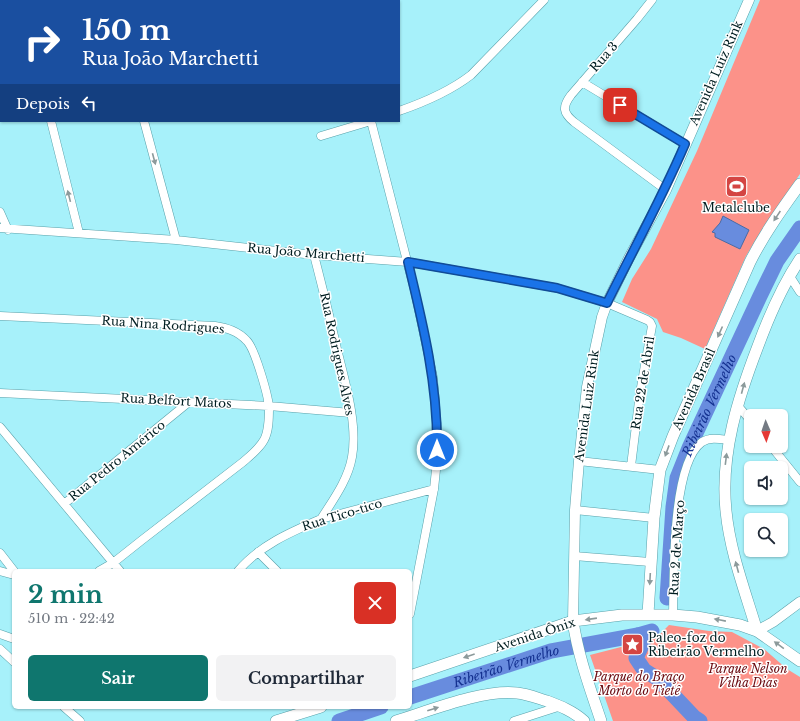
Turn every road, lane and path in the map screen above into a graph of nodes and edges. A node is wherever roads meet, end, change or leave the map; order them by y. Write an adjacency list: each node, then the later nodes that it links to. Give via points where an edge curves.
1 (544, 0): 5 (street, via 460,84 429,100)
2 (652, 0): 4 (street, Rua 3)
3 (749, 0): 11 (street, Avenida Luiz Rink)
4 (582, 82): 11 (street); 13 (street, Rua 3, via 566,102 565,112 568,117)
5 (400, 111)
6 (51, 122): 16 (street, one-way to 6)
7 (144, 122): 17 (street, one-way to 17)
8 (368, 122): 10 (street)
9 (371, 122): 20 (street)
10 (321, 136)
11 (685, 144): 13 (street, Avenida Luiz Rink)
12 (800, 184): 36 (main road, Avenida Brasil, one-way to 36, via 750,262)
13 (666, 190): 23 (street, Avenida Luiz Rink)
14 (0, 212): 15 (street)
15 (4, 229): 16 (street, Rua João Marchetti)
16 (79, 234): 17 (street, Rua João Marchetti)
17 (176, 240): 18 (street, Rua João Marchetti)
18 (314, 255): 20 (street, Rua João Marchetti); 29 (street, Rua Rodrigues Alves)
19 (800, 259): 21 (main road)
20 (408, 262): 23 (street, Rua João Marchetti, via 557,288); 38 (street, via 433,377 437,427)
21 (789, 275): 22 (street); 28 (main road, one-way to 21, via 766,324)
22 (800, 292)
23 (607, 303): 34 (street, Avenida Luiz Rink, via 587,387); 35 (street, Rua 22 de Abril, via 646,320 652,326)
24 (0, 316): 27 (street, Rua Nina Rodrigues, via 204,325 232,330 244,337 252,348)
25 (0, 393): 26 (street, Rua Belfort Matos)
26 (189, 402): 27 (street, Rua Belfort Matos); 39 (street, Rua Pedro Américo)
27 (269, 406): 29 (street, Rua Belfort Matos); 47 (street, Rua Nina Rodrigues, via 267,431 263,442 255,451)
28 (738, 406): 30 (street); 32 (main road)
29 (351, 413): 42 (street, Rua Rodrigues Alves, via 353,443 350,465 340,488)
30 (744, 413)
31 (0, 427): 39 (street)
32 (729, 440): 58 (street, Rua 2 de Março, via 706,440 698,445 689,460 676,521); 60 (main road, one-way to 32, via 737,569 726,512 724,478)
33 (777, 453): 37 (street)
34 (579, 461): 35 (street); 40 (street, Avenida Luiz Rink)
35 (631, 466): 36 (street)
36 (660, 470): 41 (main road, Avenida Brasil)
37 (800, 482)
38 (434, 489): 42 (street, Rua Tico-tico); 56 (street)
39 (64, 504): 47 (street)
40 (576, 510): 41 (street); 45 (street, Avenida Luiz Rink)
41 (654, 518): 46 (main road, Avenida Brasil)
42 (321, 519): 43 (street, Rua Tico-tico, via 276,539)
43 (258, 552): 51 (street, Rua Tico-tico); 52 (street)
44 (0, 553): 48 (street)
45 (574, 556): 46 (street); 59 (street, Avenida Luiz Rink)
46 (650, 562): 57 (main road, Avenida Brasil, one-way to 57)
47 (113, 563): 49 (street, Rua Nina Rodrigues); 50 (street)
48 (12, 569)
49 (102, 569)
50 (118, 569)
51 (240, 569)
52 (275, 569)
53 (0, 571): 54 (street)
54 (12, 574)
55 (800, 602): 60 (street)
56 (412, 604)
57 (648, 614): 58 (main road, Avenida Ônix); 59 (main road, Avenida Ônix, one-way to 59)
58 (673, 615): 60 (main road, Avenida Ônix, one-way to 58, via 740,624)
59 (573, 621): 66 (main road, Avenida Ônix, one-way to 66); 75 (main road, Avenida Luiz Rink, via 575,639)
60 (757, 631): 65 (main road, one-way to 60)
61 (0, 634): 62 (street)
62 (12, 638)
63 (0, 650): 64 (street)
64 (12, 660)
65 (800, 661)
66 (412, 675)
67 (561, 706): 72 (main road, one-way to 67, via 469,698 503,693 527,694); 73 (street); 74 (main road)
68 (66, 709): 70 (street)
69 (315, 709): 71 (main road)
70 (80, 721)
71 (276, 721)
72 (396, 721)
73 (514, 721)
74 (584, 721)
75 (601, 721)

